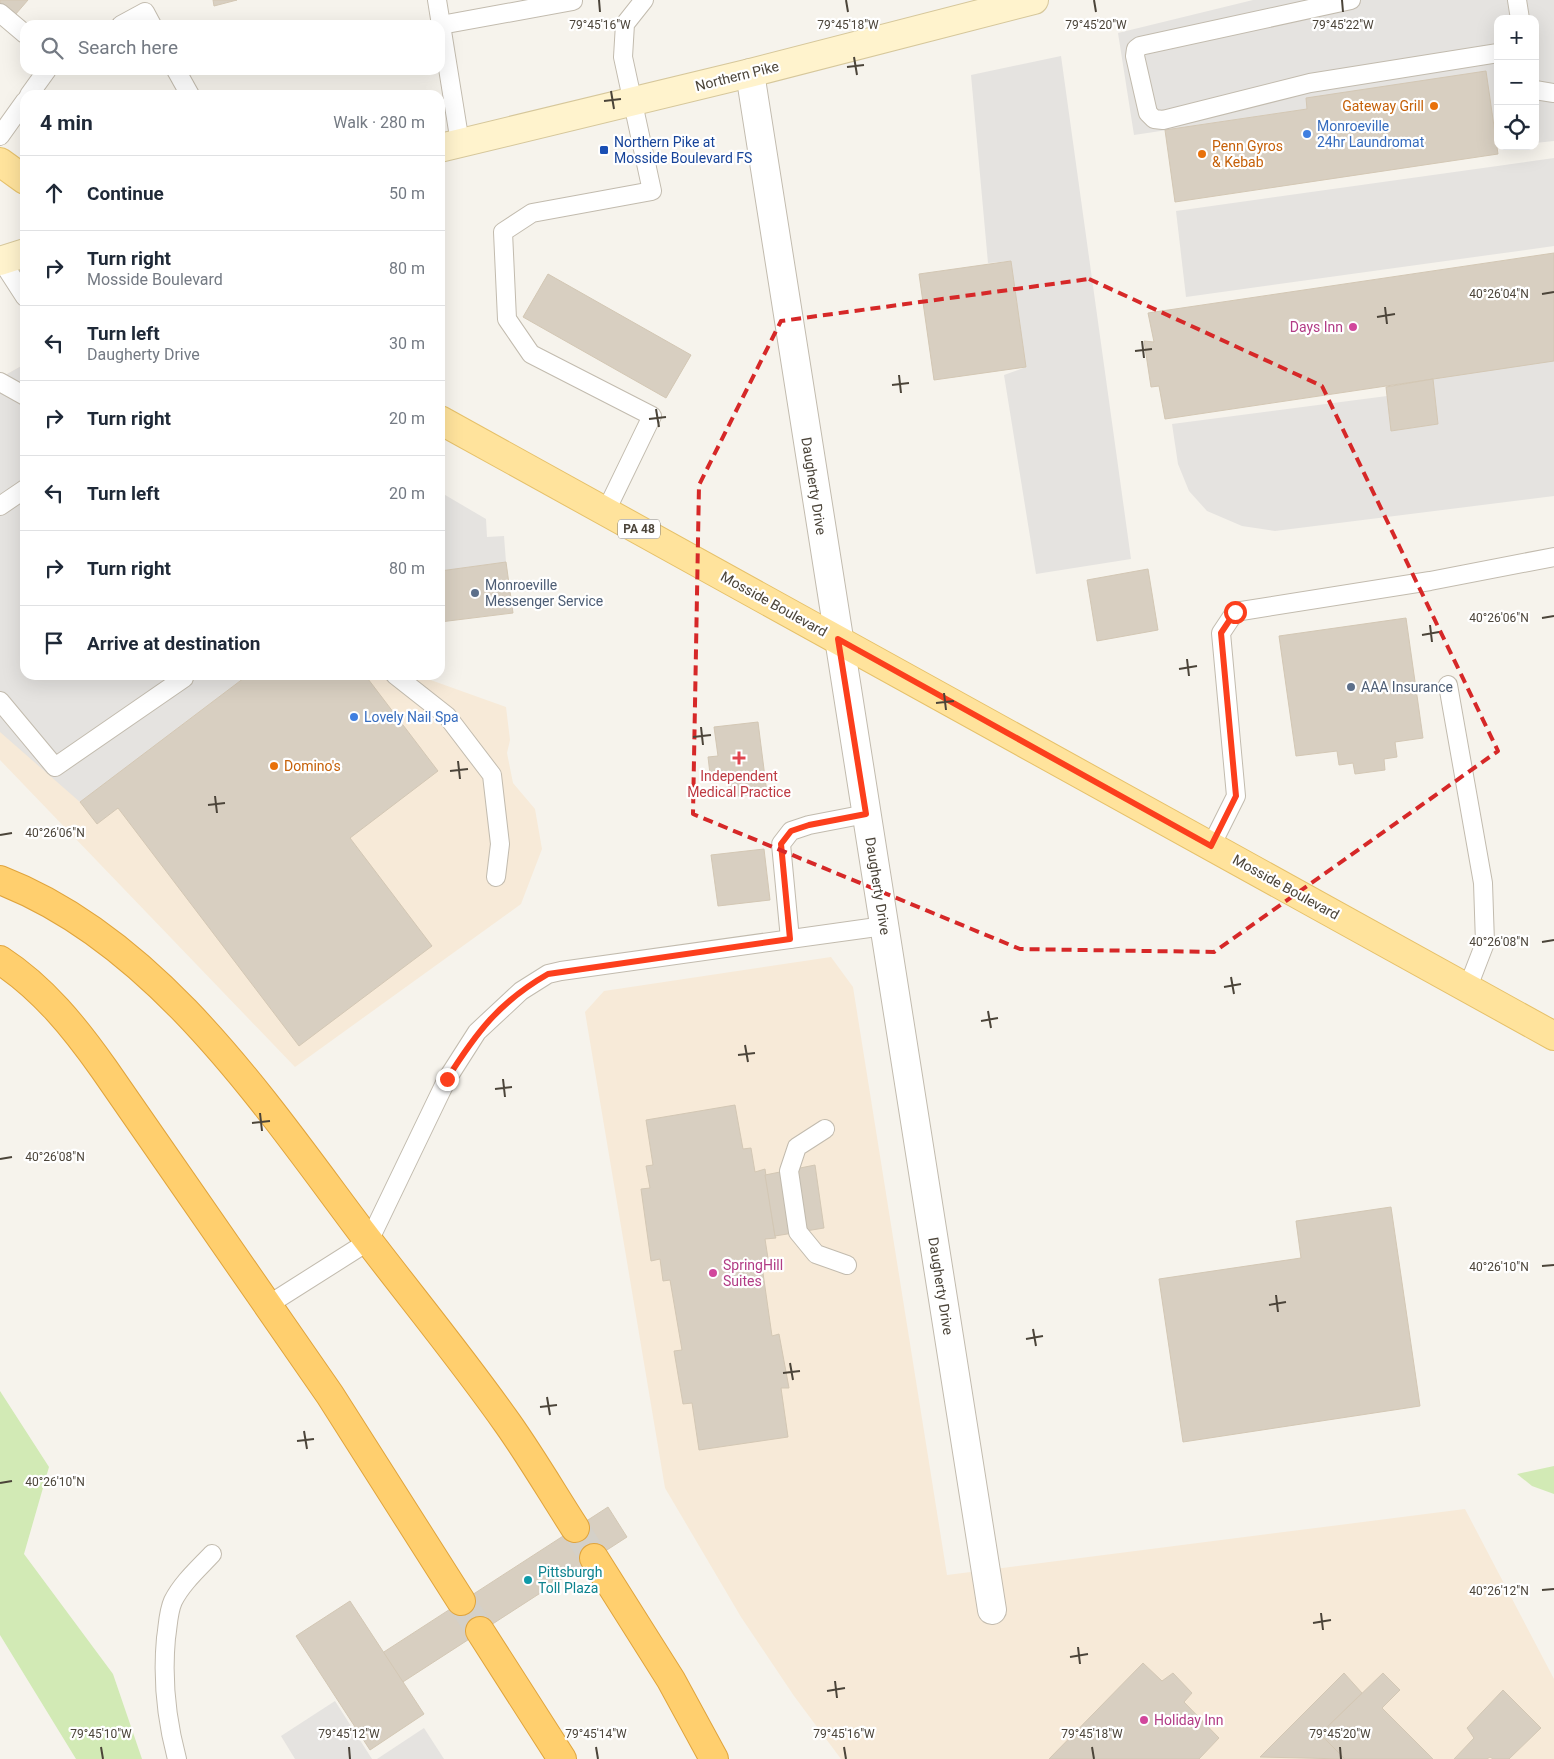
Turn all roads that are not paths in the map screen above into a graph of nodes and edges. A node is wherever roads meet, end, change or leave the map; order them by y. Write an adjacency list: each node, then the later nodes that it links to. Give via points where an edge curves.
1 (437, 0): 12 (lane)
2 (644, 0): 24 (lane, via 625,24 623,57)
3 (1034, 0): 16 (main road, Northern Pike)
4 (1351, 0): 7 (lane)
5 (1517, 0): 10 (lane)
6 (573, 1): 13 (lane)
7 (1324, 3): 15 (lane, via 1140,46 1135,56 1148,113 1154,119 1163,120 1310,83)
8 (144, 12): 11 (lane)
9 (0, 13): 14 (lane)
10 (1519, 15)
11 (130, 20)
12 (440, 20)
13 (445, 24)
14 (20, 30)
15 (1494, 54)
16 (750, 73): 24 (main road, Northern Pike); 39 (street, Daugherty Drive)
17 (43, 75): 20 (lane)
18 (179, 75): 21 (lane)
19 (445, 75): 27 (lane)
20 (33, 90)
21 (187, 90)
22 (1539, 91): 23 (lane)
23 (1554, 93)
24 (633, 101): 27 (main road, Northern Pike); 37 (lane, via 652,191 532,213 503,232 507,319 531,354 652,416)
25 (20, 108): 26 (lane)
26 (0, 136)
27 (450, 146)
28 (0, 162): 29 (main road)
29 (20, 176)
30 (9, 258): 31 (lane)
31 (20, 285)
32 (0, 382): 33 (lane)
33 (20, 393)
34 (445, 423): 37 (main road, Mosside Boulevard / PA 48)
35 (20, 492): 36 (lane)
36 (0, 506)
37 (606, 511): 39 (main road, Mosside Boulevard / PA 48)
38 (1554, 557): 45 (lane, via 1430,581 1235,612 1221,633 1236,796)
39 (838, 639): 44 (street, Daugherty Drive); 45 (main road, Mosside Boulevard / PA 48)
40 (179, 680): 43 (lane, via 55,767)
41 (401, 680): 46 (lane, via 447,716 492,775 500,844)
42 (1448, 685): 51 (lane, via 1483,883 1485,943)
43 (0, 701)
44 (866, 814): 48 (street, Daugherty Drive); 49 (lane, via 791,831 781,844)
45 (1211, 846): 51 (main road, Mosside Boulevard / PA 48)
46 (496, 877)
47 (0, 880): 54 (highway, via 80,923 149,977 183,1010 238,1072)
48 (884, 926): 49 (lane); 61 (street, Daugherty Drive)
49 (790, 939): 54 (lane, via 561,971 548,974 521,991 477,1032 447,1079)
50 (0, 960): 56 (highway, via 31,984 80,1036)
51 (1468, 987): 52 (main road, Mosside Boulevard / PA 48)
52 (1554, 1036)
53 (825, 1130): 55 (lane, via 797,1147 789,1171 798,1232 816,1254)
54 (369, 1241): 56 (lane); 57 (highway, via 509,1425)
55 (848, 1265)
56 (268, 1305): 60 (highway, via 330,1394)
57 (575, 1528)
58 (212, 1554): 63 (lane, via 182,1587 173,1602 168,1622 163,1689)
59 (594, 1558): 65 (highway, via 671,1680)
60 (461, 1601)
61 (992, 1610)
62 (480, 1631): 64 (highway)
63 (177, 1759)
64 (562, 1759)
65 (714, 1759)

